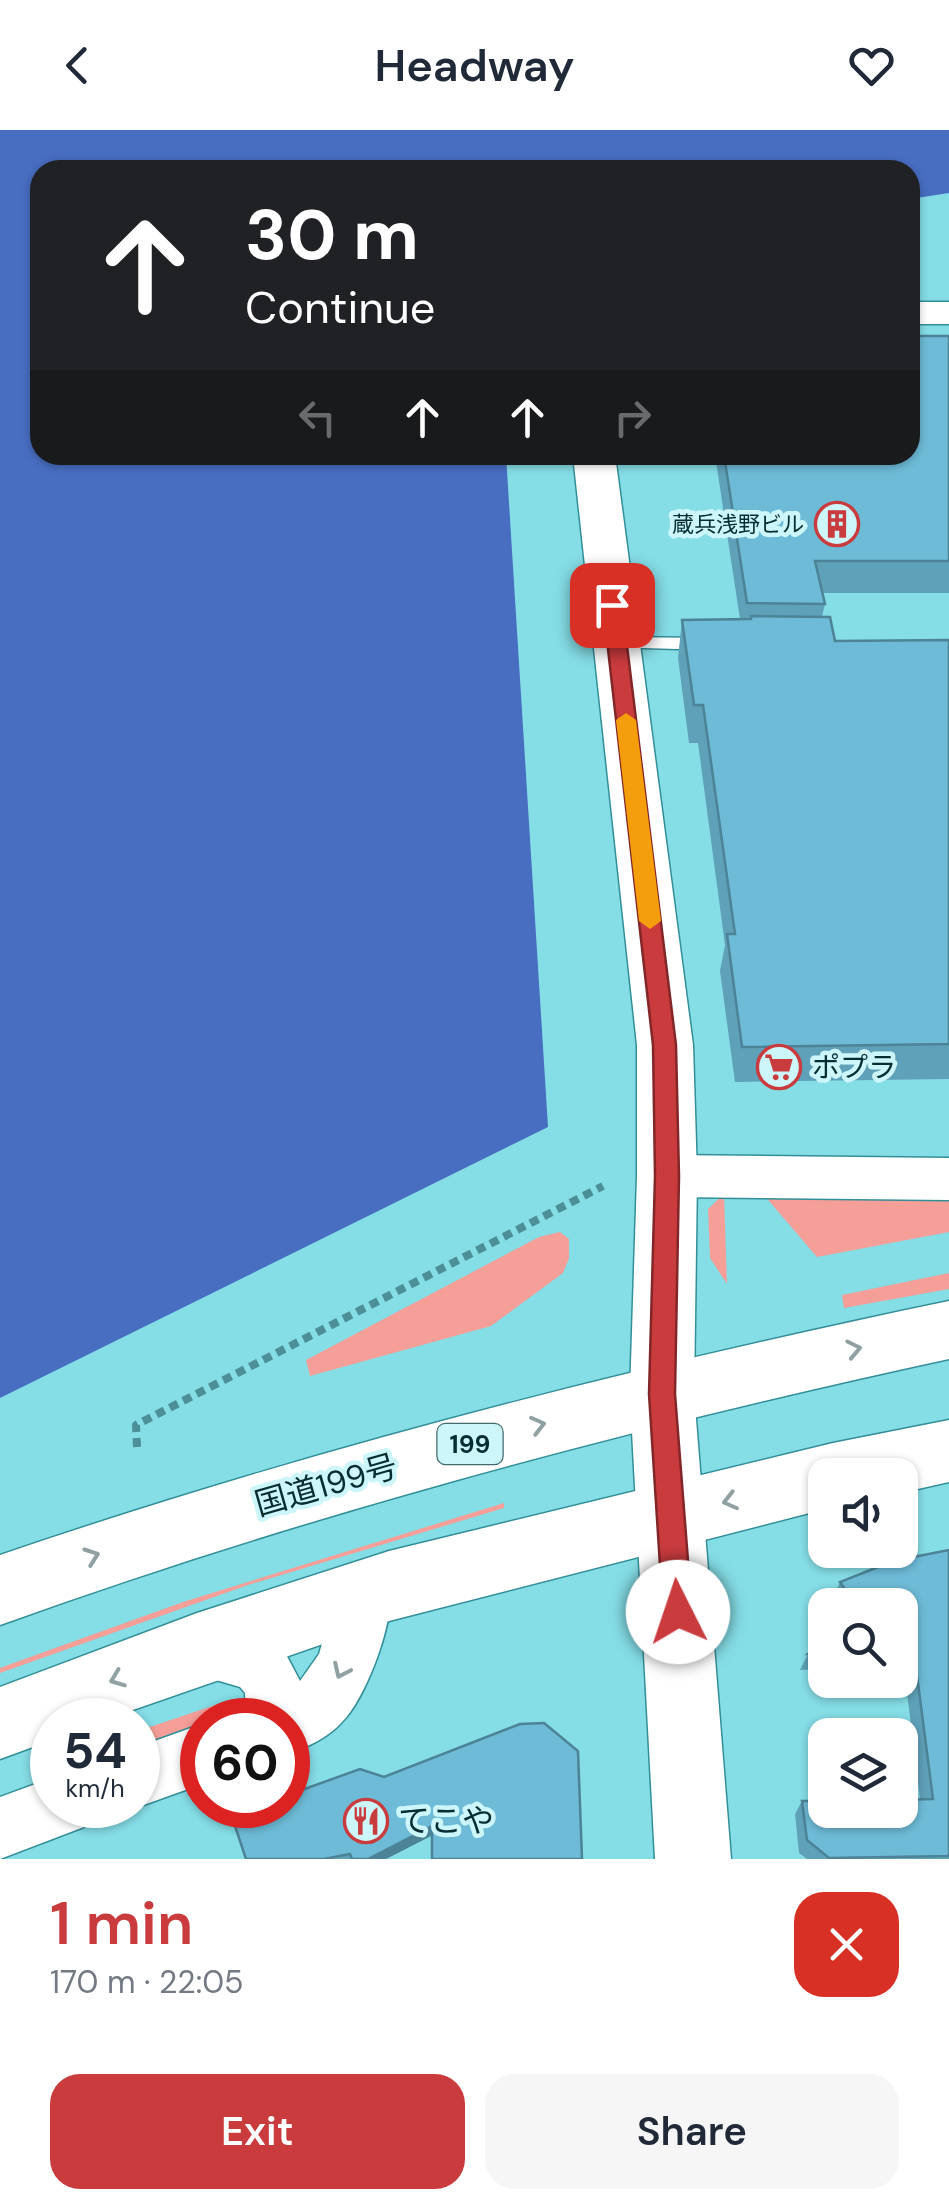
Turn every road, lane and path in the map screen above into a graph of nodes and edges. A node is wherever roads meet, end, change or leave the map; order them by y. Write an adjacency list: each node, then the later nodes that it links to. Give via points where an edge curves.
1 (920, 312): 2 (main road)
2 (949, 313)
3 (595, 465): 4 (main road)
4 (616, 643): 5 (lane); 6 (main road, via 665,1045)
5 (732, 645)
6 (667, 1176): 7 (street); 10 (main road)
7 (949, 1180)
8 (602, 1186): 11 (path, via 136,1425)
9 (949, 1330): 10 (main road, 国道199号 / 199, one-way to 9)
10 (662, 1394): 15 (main road); 16 (main road, 国道199号 / 199, one-way to 10, via 309,1488)
11 (137, 1447)
12 (949, 1451): 13 (main road)
13 (915, 1458)
14 (808, 1481): 15 (main road, one-way to 15)
15 (671, 1516): 17 (main road); 24 (main road)
16 (0, 1590)
17 (362, 1595): 18 (main road); 20 (street, one-way to 20, via 348,1654 331,1692)
18 (197, 1649): 19 (street, via 236,1651 263,1665); 21 (main road, one-way to 21)
19 (274, 1698)
20 (310, 1715)
21 (0, 1723)
22 (30, 1817): 23 (street)
23 (0, 1828)
24 (694, 1859)

